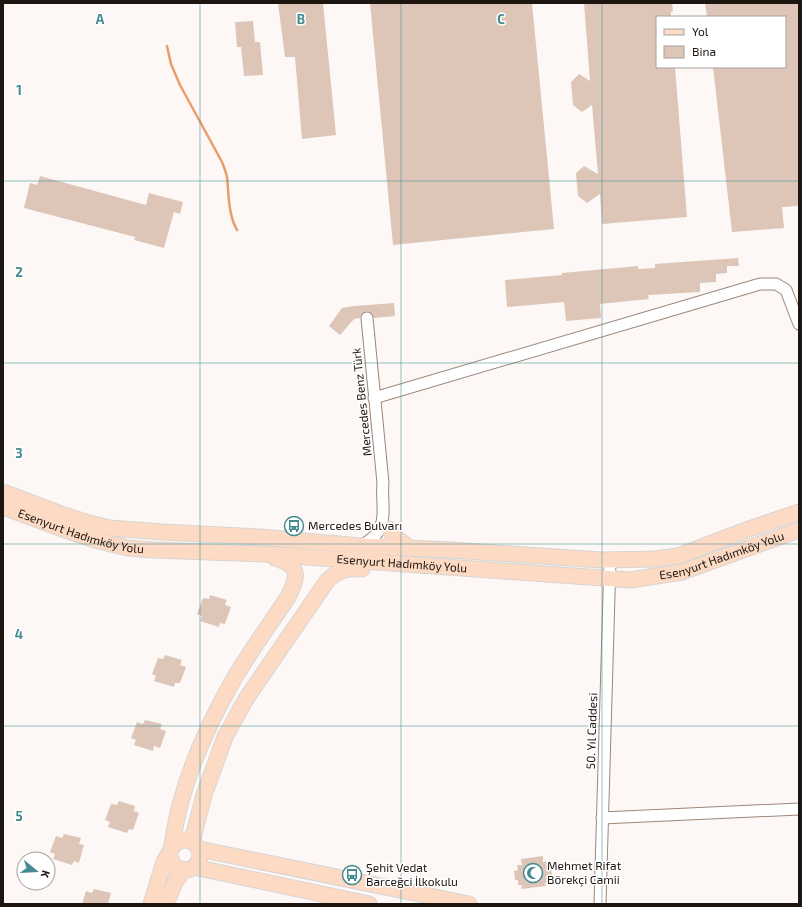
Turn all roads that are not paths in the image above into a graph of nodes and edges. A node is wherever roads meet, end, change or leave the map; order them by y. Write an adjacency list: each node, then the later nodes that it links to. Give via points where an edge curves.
1 (367, 318): 3 (street, Mercedes Benz Türk)
2 (799, 324): 3 (street, via 786,290 776,284 760,284)
3 (374, 398): 4 (street, Mercedes Benz Türk)
4 (383, 483): 8 (street, Mercedes Benz Türk); 10 (street, Mercedes Benz Türk, via 383,520 378,532)
5 (3, 492): 10 (main road, Esenyurt Hadımköy Yolu, via 62,514 110,528)
6 (3, 507): 13 (main road, Esenyurt Hadımköy Yolu, via 95,540 128,548)
7 (799, 512): 14 (main road, Esenyurt Hadımköy Yolu, via 678,556)
8 (390, 529): 11 (street, Mercedes Benz Türk); 12 (main road, via 395,537)
9 (799, 530): 16 (main road, Esenyurt Hadımköy Yolu, via 682,572 630,580)
10 (361, 546): 11 (main road, Esenyurt Hadımköy Yolu)
11 (384, 547): 12 (main road, Esenyurt Hadımköy Yolu)
12 (410, 548): 14 (main road, Esenyurt Hadımköy Yolu)
13 (265, 554): 15 (main road, Esenyurt Hadımköy Yolu); 20 (main road, via 291,564 295,572 294,584 232,683 205,735 186,783)
14 (610, 560): 16 (street, 50. Yıl Caddesi)
15 (398, 563): 16 (main road, Esenyurt Hadımköy Yolu); 19 (main road, via 379,569 344,569 322,587 246,699 225,737 204,795)
16 (609, 578): 18 (street, 50. Yıl Caddesi)
17 (799, 809): 18 (street)
18 (602, 818): 26 (street, 50. Yıl Caddesi)
19 (196, 845): 20 (main road, via 183,839); 21 (main road, via 199,859); 25 (main road)
20 (170, 850): 21 (main road, via 170,858 175,866); 22 (main road)
21 (189, 869): 23 (main road, via 175,882); 24 (main road)
22 (151, 904)
23 (166, 904)
24 (369, 904)
25 (469, 904)
26 (600, 904)

